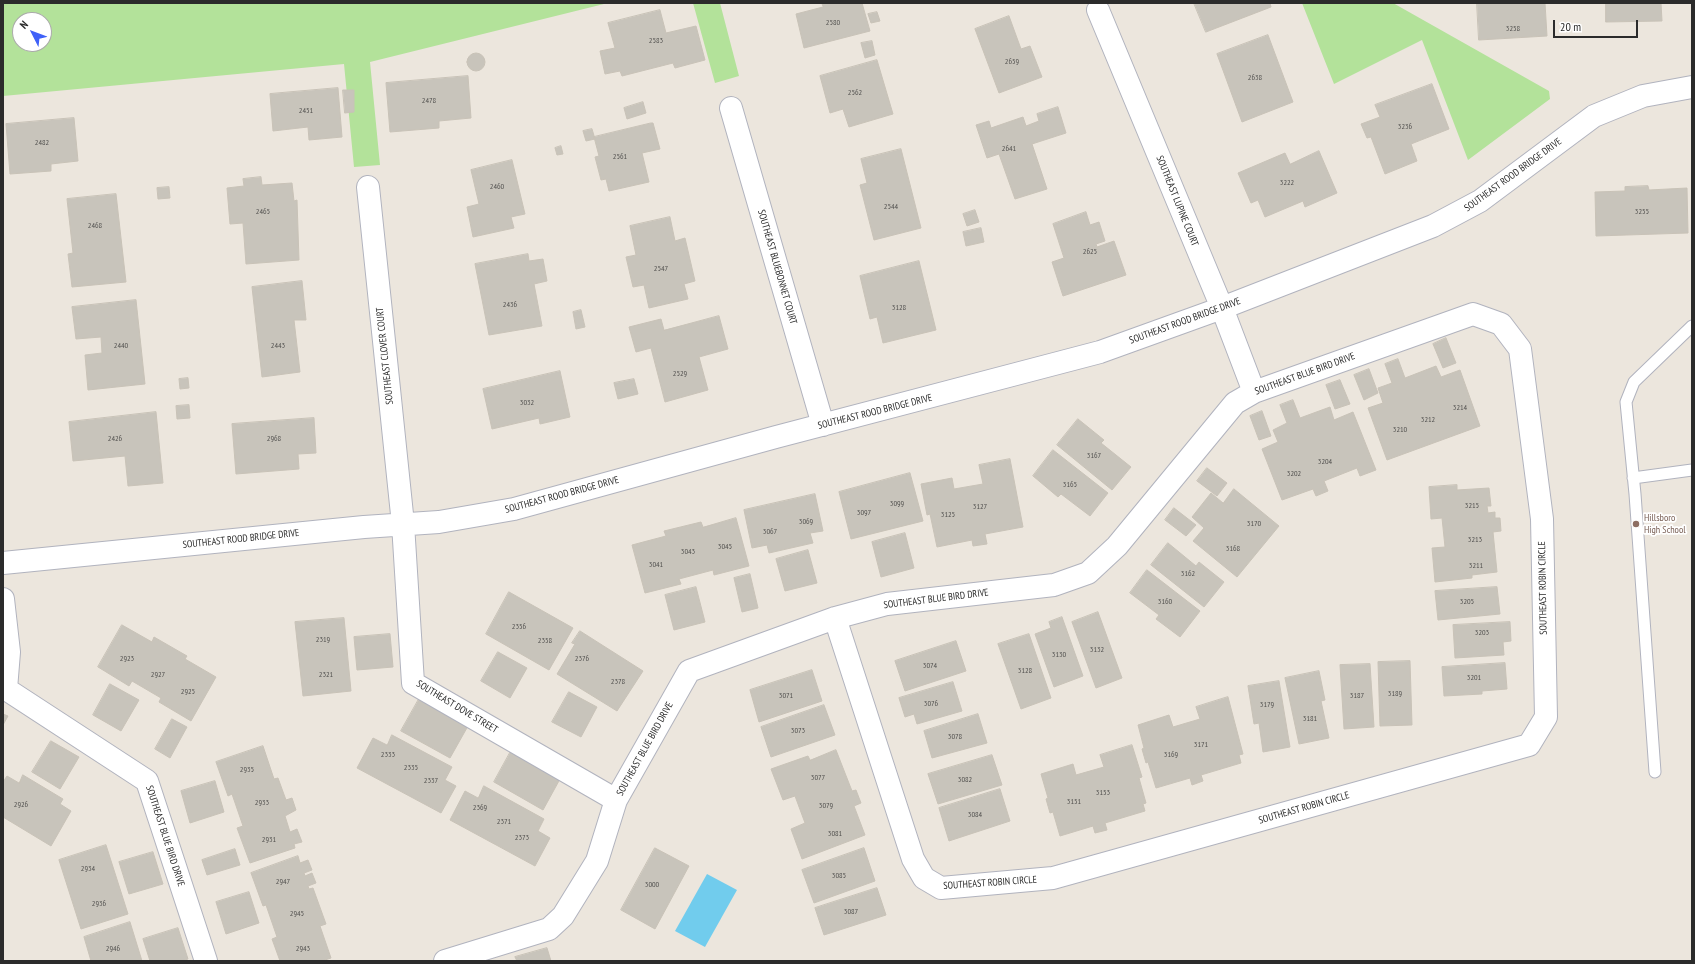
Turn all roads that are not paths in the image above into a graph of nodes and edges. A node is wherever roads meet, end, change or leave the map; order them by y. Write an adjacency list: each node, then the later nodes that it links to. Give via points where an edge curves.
1 (1098, 10): 5 (street, SOUTHEAST LUPINE COURT)
2 (1692, 87): 5 (street, SOUTHEAST ROOD BRIDGE DRIVE, via 1643,96 1594,116 1480,201 1433,226)
3 (731, 108): 9 (street, SOUTHEAST BLUEBONNET COURT)
4 (368, 187): 12 (street, SOUTHEAST CLOVER COURT)
5 (1222, 308): 8 (street, SOUTHEAST LUPINE COURT); 9 (street, SOUTHEAST ROOD BRIDGE DRIVE, via 1100,352)
6 (1501, 324): 8 (street, SOUTHEAST BLUE BIRD DRIVE, via 1473,314); 15 (street, SOUTHEAST ROBIN CIRCLE, via 1520,349 1542,519 1546,717 1529,745 1053,878 941,888 924,878 913,859)
7 (1692, 326): 11 (lane, via 1634,382 1626,402)
8 (1254, 392): 15 (street, SOUTHEAST BLUE BIRD DRIVE, via 1235,404 1117,546 1088,573 1054,585 887,604)
9 (823, 425): 12 (street, SOUTHEAST ROOD BRIDGE DRIVE, via 514,509 439,522)
10 (1692, 470): 11 (lane)
11 (1633, 478): 17 (lane)
12 (403, 524): 13 (street, SOUTHEAST ROOD BRIDGE DRIVE); 18 (street, SOUTHEAST DOVE STREET, via 413,683)
13 (3, 563)
14 (3, 599): 16 (street, SOUTHEAST BLUE BIRD DRIVE, via 9,652)
15 (835, 618): 18 (street, SOUTHEAST BLUE BIRD DRIVE, via 689,671)
16 (4, 688): 19 (street, SOUTHEAST BLUE BIRD DRIVE, via 147,780)
17 (1656, 772)
18 (616, 800): 20 (street, SOUTHEAST BLUE BIRD DRIVE, via 597,861 563,916 550,929)
19 (206, 961)
20 (445, 961)

